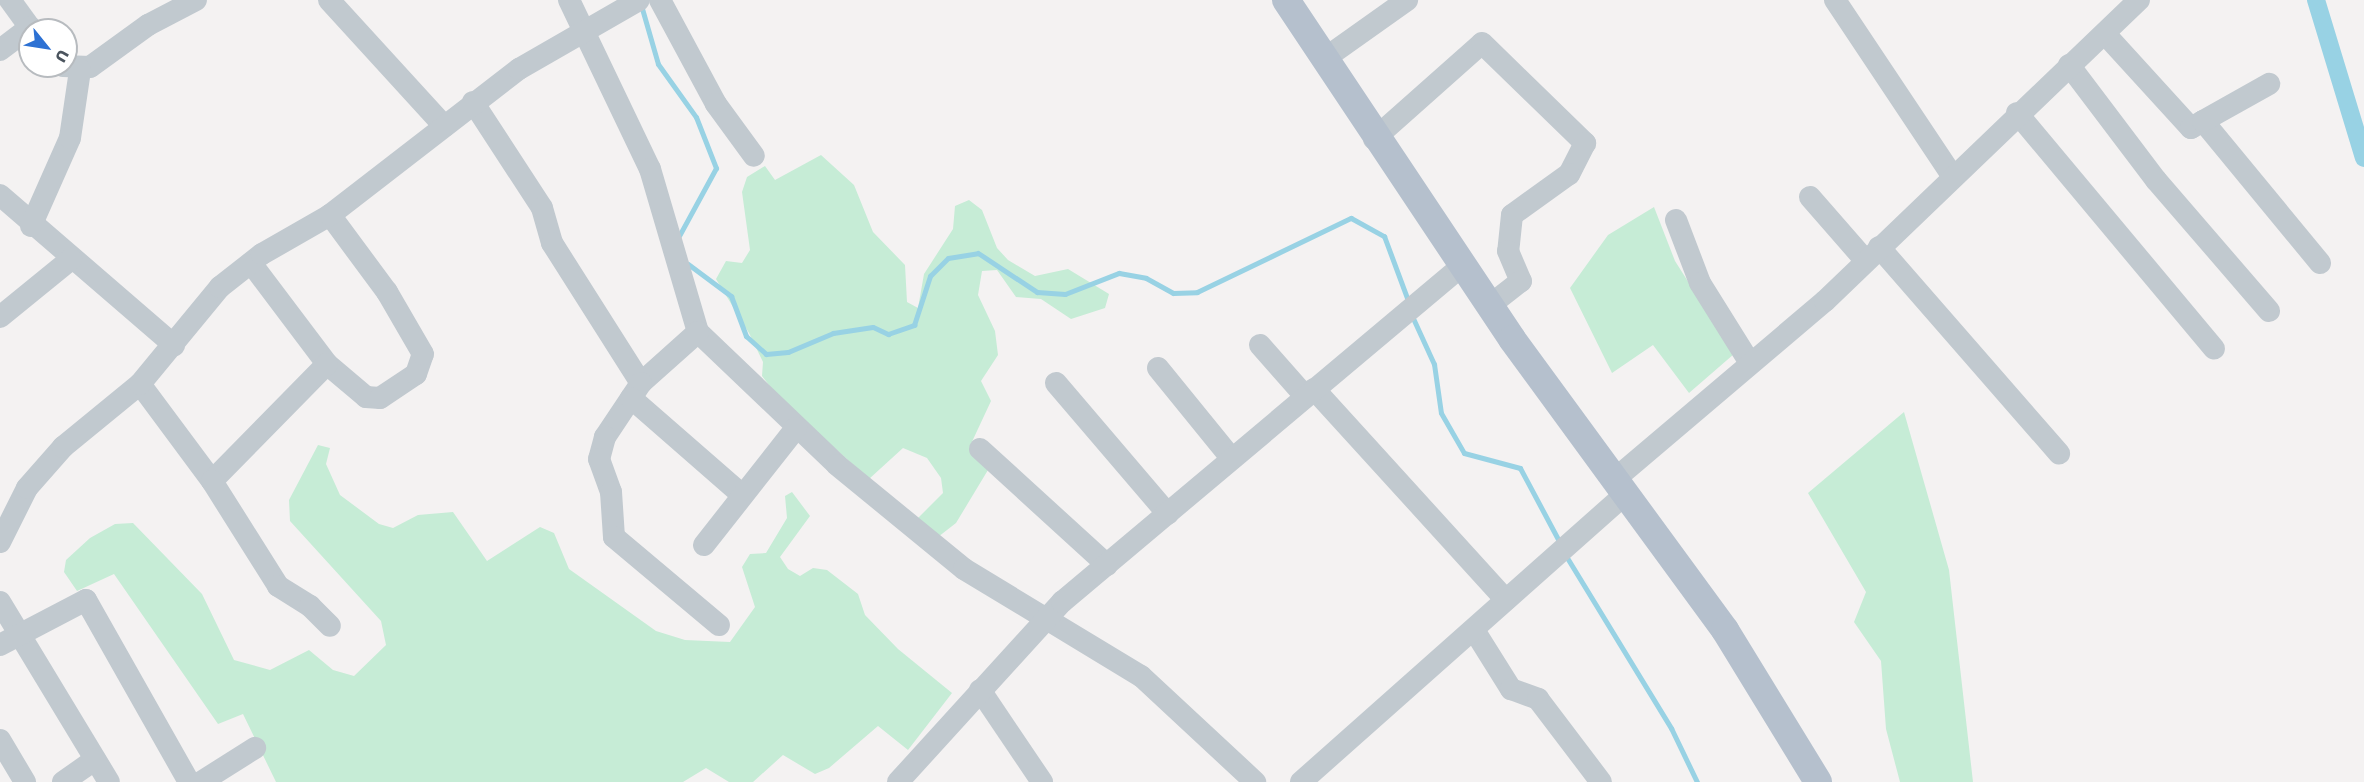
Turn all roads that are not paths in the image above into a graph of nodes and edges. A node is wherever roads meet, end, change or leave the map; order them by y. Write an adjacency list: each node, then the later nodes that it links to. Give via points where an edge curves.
1 (10, 0): 11 (street)
2 (195, 0): 17 (street)
3 (329, 0): 24 (street)
4 (569, 0): 12 (street)
5 (660, 0): 26 (street, via 716,104)
6 (1286, 0): 16 (main road)
7 (1407, 0): 16 (street)
8 (1835, 0): 27 (street)
9 (2136, 1): 13 (street)
10 (635, 2): 12 (street)
11 (24, 18)
12 (585, 27): 21 (street); 41 (street, via 650,169)
13 (2106, 35): 18 (street); 23 (street, via 2190,128)
14 (18, 37): 15 (street)
15 (0, 50)
16 (1324, 59): 25 (main road)
17 (78, 65)
18 (2069, 65): 22 (street); 39 (street, via 2156,180)
19 (72, 78): 32 (street, via 70,138)
20 (2270, 84): 23 (street)
21 (473, 102): 24 (street); 50 (street, via 542,208 552,243)
22 (2017, 113): 27 (street); 44 (street)
23 (2203, 121): 36 (street)
24 (444, 126): 30 (street)
25 (1374, 139): 37 (main road); 38 (street, via 1482,43 1531,84 1585,143 1569,174 1512,215 1508,251 1521,281)
26 (754, 156)
27 (1953, 177): 33 (street)
28 (0, 195): 32 (street)
29 (1810, 197): 33 (street)
30 (330, 215): 35 (street); 46 (street, via 387,292 424,359 416,374 375,399)
31 (1676, 220): 45 (street, via 1700,283)
32 (31, 226): 34 (street)
33 (1872, 253): 45 (street, via 1825,301); 54 (street)
34 (71, 259): 40 (street); 42 (street)
35 (251, 263): 42 (street, via 220,287); 46 (street)
36 (2320, 263)
37 (1463, 265): 38 (main road); 51 (street)
38 (1490, 305): 57 (main road)
39 (2269, 310)
40 (0, 316)
41 (698, 332): 50 (street); 52 (street)
42 (174, 345): 49 (street)
43 (1260, 345): 51 (street)
44 (2214, 349)
45 (1750, 363): 57 (street)
46 (327, 364): 56 (street)
47 (1158, 368): 55 (street)
48 (1056, 383): 60 (street)
49 (140, 384): 56 (street); 59 (street, via 63,447)
50 (636, 391): 58 (street); 68 (street, via 599,449 611,492 612,534)
51 (1310, 393): 55 (street); 64 (street)
52 (796, 428): 58 (street); 66 (street, via 964,569)
53 (980, 449): 63 (street)
54 (2059, 453)
55 (1232, 459): 60 (street)
56 (212, 481): 67 (street, via 278,586)
57 (1620, 486): 64 (street); 85 (main road, via 1725,630)
58 (742, 495): 62 (street)
59 (8, 511): 61 (street)
60 (1168, 514): 63 (street)
61 (0, 542)
62 (704, 545)
63 (1107, 565): 66 (street)
64 (1506, 600): 69 (street)
65 (0, 602): 70 (street)
66 (1045, 618): 71 (street); 82 (street, via 1141,676)
67 (330, 626)
68 (719, 626)
69 (1474, 630): 83 (street); 84 (street, via 1511,689 1538,699)
70 (8, 640): 74 (street); 78 (street, via 80,602 91,604)
71 (980, 690): 80 (street); 81 (street)
72 (0, 740): 75 (street)
73 (255, 748): 79 (street)
74 (95, 760): 76 (street); 77 (street)
75 (25, 782)
76 (63, 782)
77 (109, 782)
78 (189, 782)
79 (201, 782)
80 (898, 782)
81 (1042, 782)
82 (1256, 782)
83 (1301, 782)
84 (1601, 782)
85 (1818, 782)

